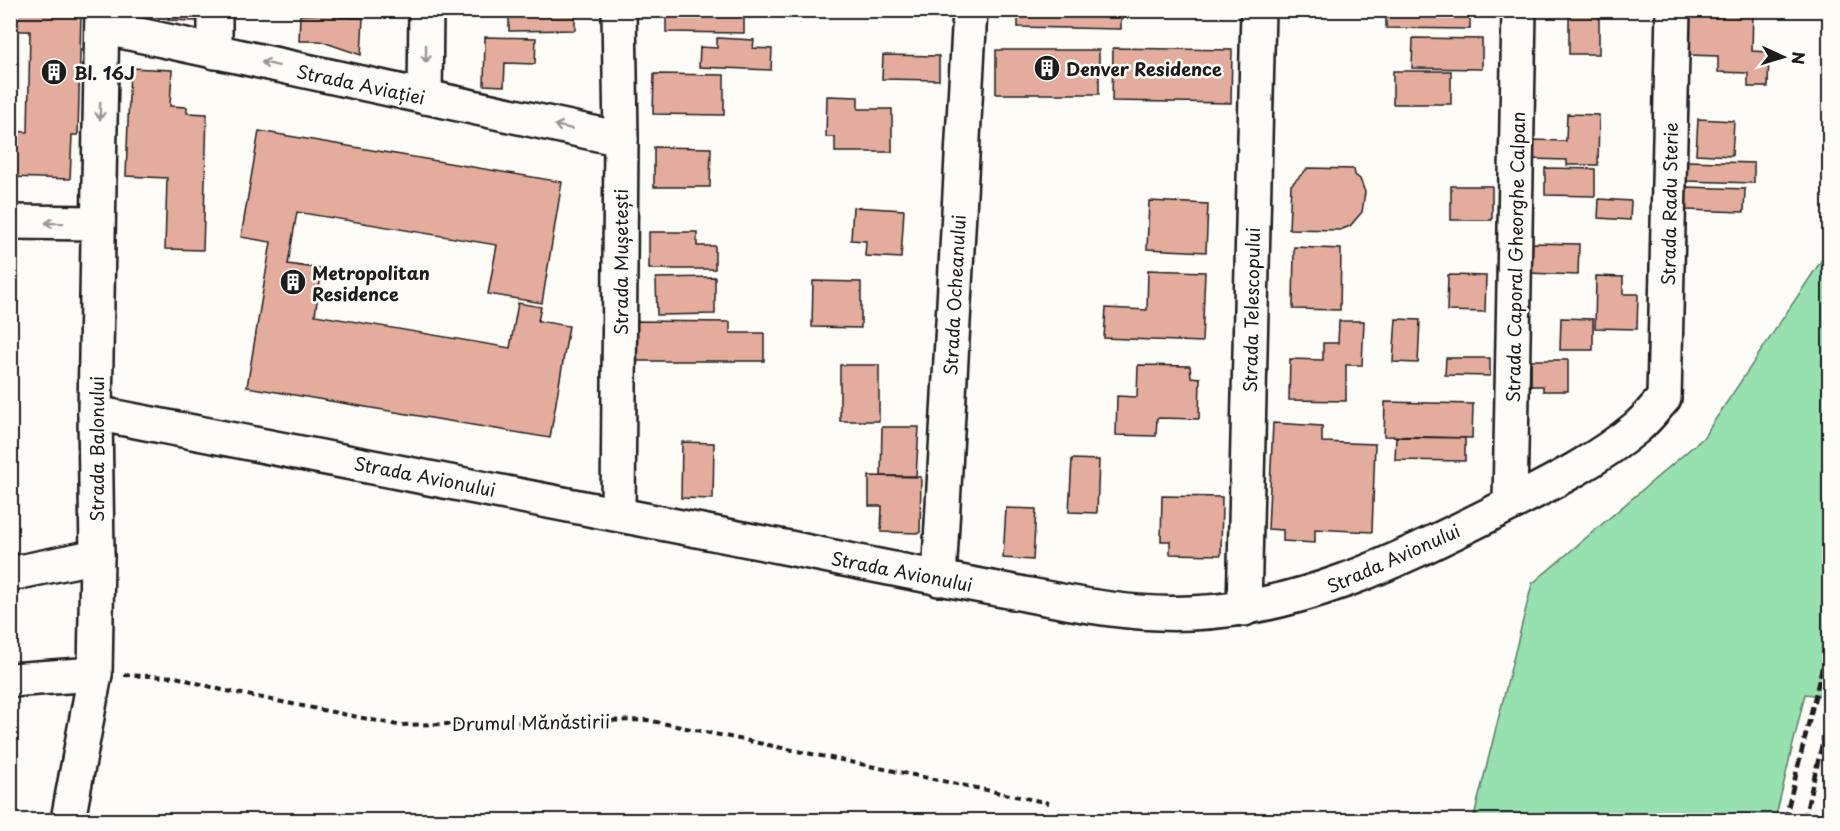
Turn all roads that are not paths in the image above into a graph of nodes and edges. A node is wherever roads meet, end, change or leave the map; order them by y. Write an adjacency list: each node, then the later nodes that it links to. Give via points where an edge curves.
1 (215, 10): 9 (street)
2 (426, 10): 10 (street, one-way to 10)
3 (619, 10): 11 (street, Strada Mușetești)
4 (970, 10): 20 (street, Strada Ocheanului)
5 (1258, 10): 21 (street, Strada Telescopului)
6 (1519, 10): 16 (street, Strada Caporal Gheorghe Calpan)
7 (1673, 10): 14 (street, Strada Radu Sterie)
8 (102, 19): 9 (street, Strada Aviației); 13 (street, Strada Balonului, one-way to 13)
9 (215, 52): 10 (street, Strada Aviației, one-way to 9)
10 (425, 98): 11 (street, Strada Aviației, one-way to 10)
11 (621, 139): 17 (street, Strada Mușetești)
12 (10, 222): 13 (street, one-way to 12)
13 (98, 223): 15 (street, Strada Balonului)
14 (1664, 398): 16 (street, Strada Avionului, via 1639,426 1616,442)
15 (95, 412): 17 (street, Strada Avionului); 18 (street, Strada Balonului)
16 (1510, 504): 21 (street, Strada Avionului, via 1394,561 1312,593)
17 (618, 514): 20 (street, Strada Avionului)
18 (97, 556): 19 (street); 22 (street, Strada Balonului)
19 (10, 574)
20 (939, 579): 21 (street, Strada Avionului, via 1097,608 1189,614)
21 (1244, 609)
22 (94, 674): 23 (street); 24 (street, Strada Balonului)
23 (10, 680)
24 (68, 820)

